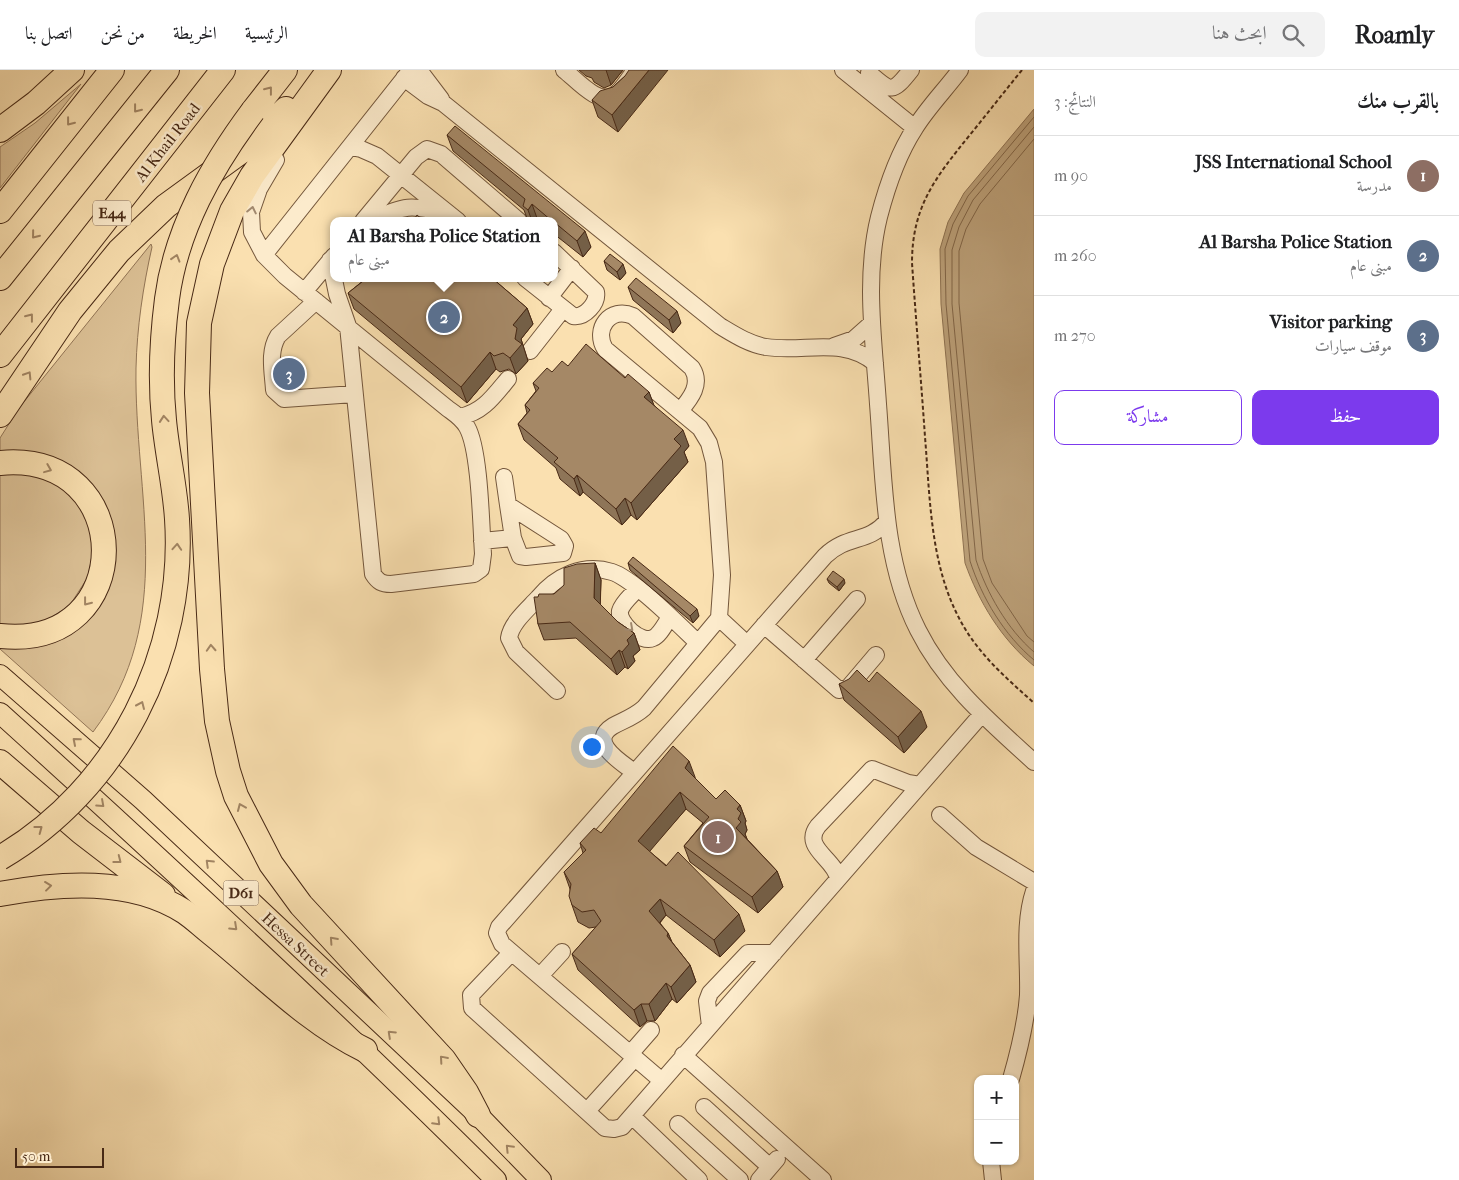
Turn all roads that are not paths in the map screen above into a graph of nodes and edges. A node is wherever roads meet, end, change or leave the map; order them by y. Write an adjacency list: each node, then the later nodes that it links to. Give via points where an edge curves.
1 (72, 70): 21 (highway)
2 (112, 70): 26 (highway, one-way to 26)
3 (166, 70): 36 (highway, E44, one-way to 36)
4 (223, 70): 46 (highway, Al Khail Road / E44, one-way to 4)
5 (285, 70): 80 (highway, one-way to 5, bridge, via 51,820 95,777 136,717 157,666 172,611 177,536 164,417 163,345 167,298 176,257 200,196 225,151)
6 (319, 70): 51 (highway, one-way to 6, via 70,311 119,251 166,206 256,139)
7 (330, 70): 19 (highway)
8 (419, 70): 17 (street)
9 (434, 70): 17 (street)
10 (564, 70): 11 (street, via 599,97 607,98 614,95)
11 (636, 70)
12 (843, 70): 16 (street)
13 (911, 70): 16 (street, via 892,89)
14 (960, 70): 20 (street)
15 (407, 74): 17 (street); 18 (street)
16 (867, 76): 20 (street)
17 (435, 96): 18 (street); 44 (street, via 720,326 736,336 767,347)
18 (388, 99): 22 (street)
19 (292, 121): 32 (street, one-way to 19, via 252,232 251,212 256,194 282,149); 99 (highway, one-way to 19, via 444,1060 301,905 271,864 236,796 221,746 212,669 198,431 196,376 199,323 212,264 232,211 252,176)
20 (915, 128): 42 (street, via 897,164 879,217 873,249)
21 (0, 130)
22 (362, 132): 23 (street); 24 (street)
23 (350, 147): 24 (street); 32 (street)
24 (376, 156): 25 (street)
25 (400, 174): 27 (street); 30 (street); 31 (street, via 421,151 435,150)
26 (0, 211)
27 (366, 217)
28 (379, 217): 29 (street, via 409,206 428,208)
29 (453, 217)
30 (455, 217)
31 (514, 217)
32 (264, 255): 39 (street)
33 (558, 256): 35 (street)
34 (330, 261): 39 (street)
35 (572, 268): 40 (street); 41 (street, via 593,287 597,296 581,316 573,316)
36 (0, 278)
37 (335, 282): 43 (street)
38 (530, 282): 40 (street)
39 (310, 296): 43 (street); 49 (street, via 274,344 274,390 284,399)
40 (549, 298): 41 (street)
41 (563, 309): 45 (street)
42 (872, 323): 44 (street, via 854,339); 47 (street)
43 (348, 326): 49 (street); 52 (street)
44 (832, 346): 47 (street, via 855,351)
45 (530, 351)
46 (0, 355)
47 (875, 363): 56 (street)
48 (508, 379): 52 (street, via 484,408)
49 (354, 394): 59 (street, via 373,574 377,580 391,584 474,574 481,569 483,562)
50 (680, 411): 50 (street, via 605,349 600,331 609,317 620,313 633,316 692,368 695,389); 64 (street, via 704,435 714,462 722,576)
51 (0, 415)
52 (460, 417): 59 (street, via 472,438)
53 (0, 463): 66 (highway, one-way to 66, via 37,465 70,481 82,491 96,511 105,546 99,582 70,620 47,632 22,638)
54 (504, 477): 55 (street)
55 (508, 505): 57 (street); 57 (street, via 561,539 565,550 559,554 523,557 517,554)
56 (887, 521): 58 (street, via 878,530); 60 (street)
57 (514, 538): 59 (street)
58 (861, 538): 60 (street, via 878,543); 65 (street, via 850,539 832,549)
59 (482, 541)
60 (892, 553): 74 (street, via 908,607 926,645 950,680)
61 (637, 589): 63 (street); 63 (street, one-way to 63, via 623,605 620,615 639,636 646,640 654,638); 72 (street, via 612,572 590,570 569,574 548,586 512,628 509,638 513,649)
62 (857, 599): 70 (street)
63 (670, 617): 67 (street)
64 (719, 618): 67 (street); 68 (street)
65 (764, 625): 68 (street); 70 (street)
66 (0, 636)
67 (698, 643): 77 (street, via 644,708 605,733 604,746)
68 (747, 644): 77 (street)
69 (876, 655): 70 (street, via 848,688 842,690 834,687)
70 (804, 660)
71 (0, 674): 99 (main road, Hessa Street / D61, one-way to 71, via 143,800)
72 (557, 691)
73 (0, 714): 92 (main road, Hessa Street / D61, one-way to 92, via 149,847)
74 (982, 714): 76 (street); 78 (street)
75 (0, 762): 85 (highway, one-way to 85, via 81,832)
76 (1034, 762)
77 (634, 772): 87 (street, via 499,927 498,939)
78 (920, 786): 81 (street); 81 (street, via 872,769 818,826 812,838 813,844 834,866)
79 (940, 815): 82 (street, via 976,847)
80 (0, 858)
81 (838, 879): 88 (street)
82 (1034, 882)
83 (1034, 891): 95 (street, via 1028,924 1026,1011)
84 (0, 894): 85 (highway, one-way to 85, via 56,885 107,886 152,896)
85 (184, 911): 92 (highway, via 311,1017)
86 (562, 952): 89 (street)
87 (512, 953): 89 (street); 98 (street, via 472,995 472,1008)
88 (774, 953): 90 (street); 90 (street, via 748,954 710,993 707,1001)
89 (540, 976): 94 (street)
90 (710, 1026): 93 (street)
91 (651, 1030): 94 (street)
92 (365, 1050): 105 (main road, Hessa Street / D61, one-way to 105)
93 (683, 1055): 96 (street); 102 (street)
94 (632, 1056): 96 (street); 98 (street)
95 (1012, 1075)
96 (662, 1081): 100 (street)
97 (704, 1107): 104 (street)
98 (587, 1111): 100 (street, via 605,1128 622,1127)
99 (478, 1115): 106 (main road, Hessa Street / D61, one-way to 99)
100 (632, 1117): 107 (street)
101 (678, 1124): 108 (street)
102 (786, 1149): 104 (street); 110 (street)
103 (991, 1165): 111 (street)
104 (770, 1167): 109 (street)
105 (496, 1180)
106 (541, 1180)
107 (699, 1180)
108 (740, 1180)
109 (759, 1180)
110 (823, 1180)
111 (993, 1180)

